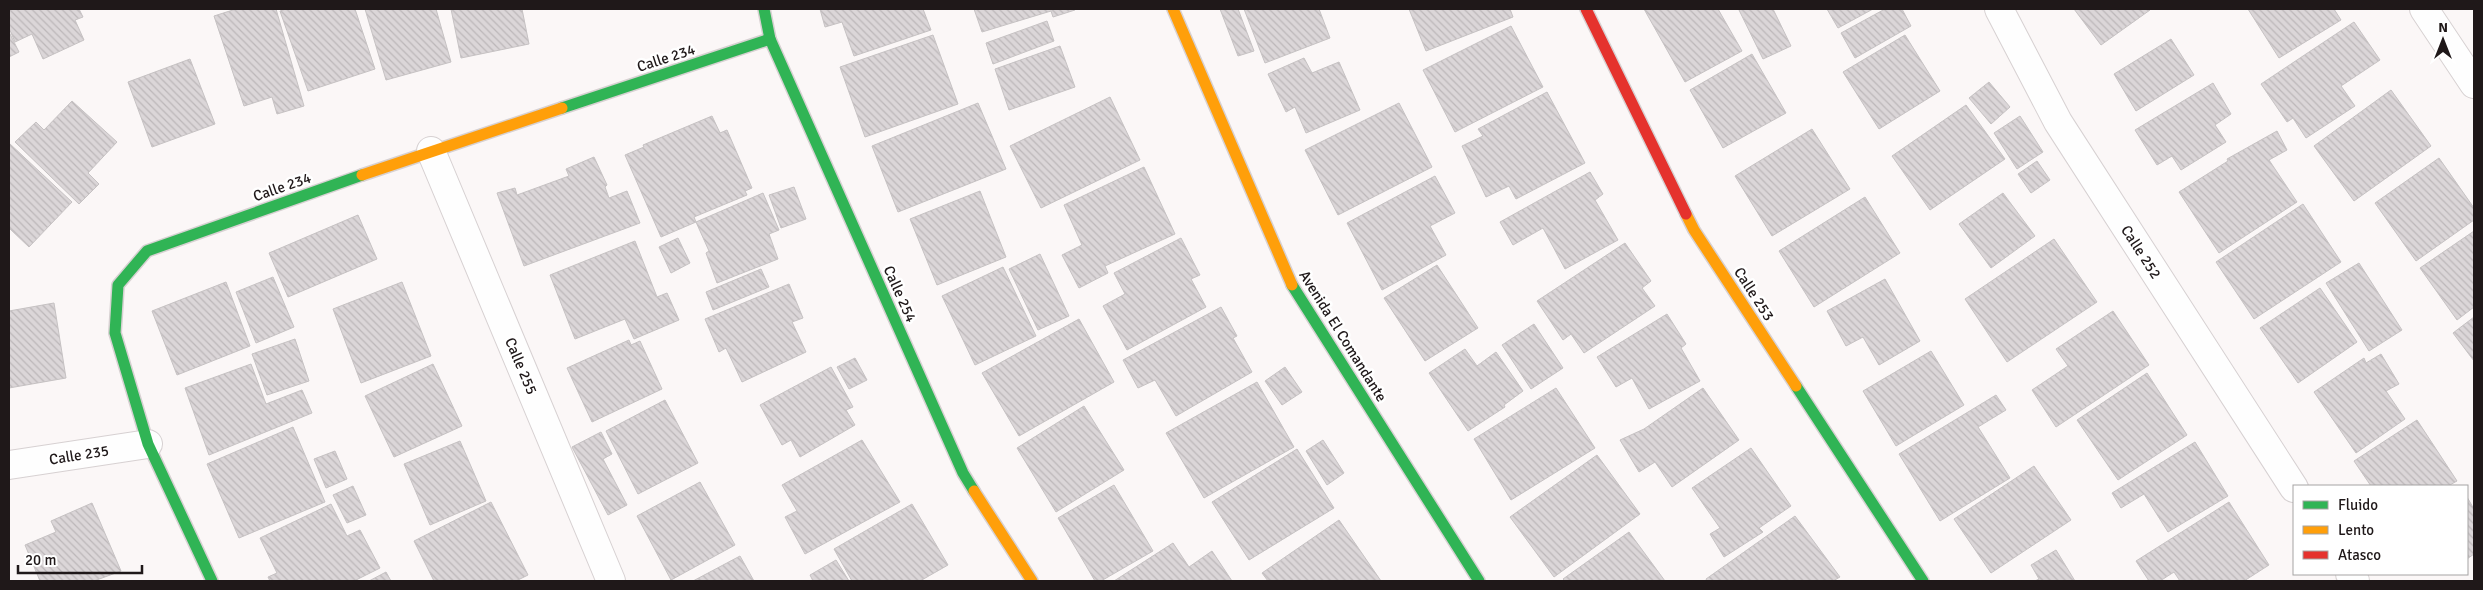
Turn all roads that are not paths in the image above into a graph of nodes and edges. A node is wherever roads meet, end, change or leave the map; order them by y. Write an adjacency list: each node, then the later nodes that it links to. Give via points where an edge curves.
1 (764, 9): 6 (street, Calle 254)
2 (1173, 9): 15 (street, Avenida El Comandante, via 1292,286)
3 (1586, 9): 16 (street, Calle 253, via 1694,230)
4 (1999, 9): 11 (street, Calle 252, via 2058,122)
5 (2424, 9): 7 (street)
6 (770, 39): 8 (street, Calle 234); 14 (street, Calle 254, via 963,473)
7 (2474, 84)
8 (432, 151): 9 (street, Calle 234, via 147,251 118,285 115,333); 13 (street, Calle 255)
9 (148, 444): 10 (street, Calle 235); 12 (street, Calle 234)
10 (9, 465)
11 (2293, 486)
12 (212, 581)
13 (611, 581)
14 (1032, 581)
15 (1479, 581)
16 (1923, 581)

